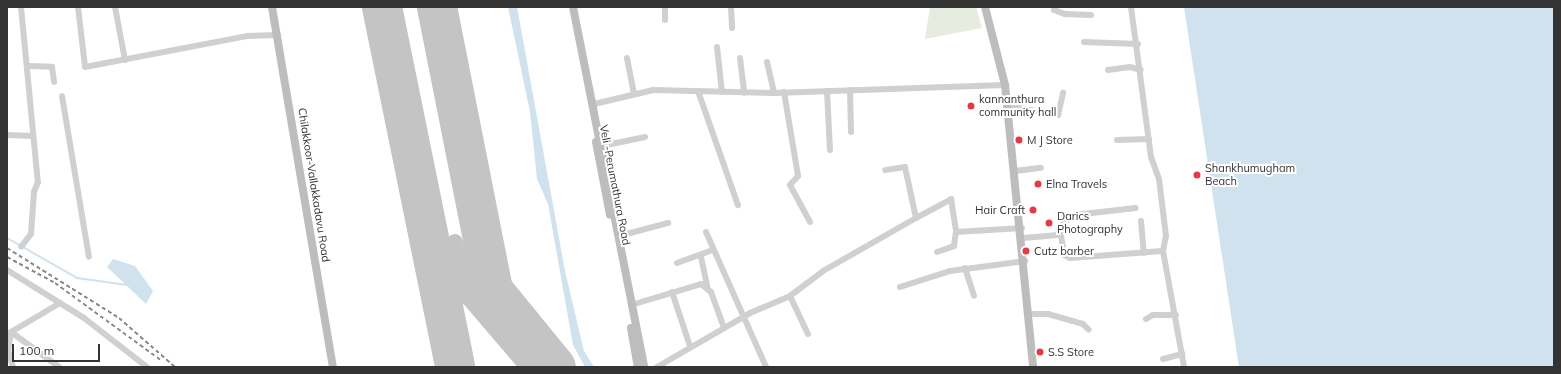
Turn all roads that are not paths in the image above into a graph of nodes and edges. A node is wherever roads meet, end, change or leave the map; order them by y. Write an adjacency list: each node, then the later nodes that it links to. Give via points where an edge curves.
1 (21, 7): 24 (street)
2 (78, 7): 22 (street, via 84,67)
3 (115, 7): 22 (street)
4 (272, 7): 16 (main road, Chilakkoor-Vallakkadavu Road)
5 (278, 7): 97 (main road)
6 (568, 7): 98 (main road, Veli -Perumathura Road)
7 (573, 7): 39 (main road)
8 (665, 7): 14 (street)
9 (731, 7): 15 (street)
10 (985, 7): 28 (main road)
11 (1056, 7): 13 (street, via 1054,10 1065,14)
12 (1131, 7): 18 (street)
13 (1091, 15)
14 (665, 20)
15 (732, 28)
16 (278, 35): 22 (street, via 248,36); 96 (main road, Chilakkoor-Vallakkadavu Road)
17 (1084, 42): 18 (street)
18 (1138, 44): 26 (street)
19 (717, 47): 32 (street)
20 (627, 58): 37 (street)
21 (740, 58): 34 (street)
22 (125, 60)
23 (767, 62): 35 (street)
24 (29, 66): 27 (street, via 52,66); 43 (street)
25 (1108, 70): 26 (street, via 1130,67)
26 (1141, 70): 45 (street)
27 (54, 82)
28 (1005, 85): 29 (street); 40 (main road)
29 (850, 90): 30 (street); 41 (street)
30 (827, 91): 33 (street); 48 (street)
31 (698, 92): 32 (street); 37 (street, via 653,90); 52 (street)
32 (722, 92): 34 (street)
33 (784, 92): 35 (street); 56 (street, via 798,176 790,186)
34 (744, 93): 35 (street)
35 (774, 93)
36 (1063, 93): 40 (street, via 1058,115)
37 (634, 94): 39 (street)
38 (62, 96): 69 (street)
39 (594, 104): 47 (main road)
40 (1008, 106): 51 (main road)
41 (851, 132)
42 (7, 135): 43 (street)
43 (33, 136): 64 (street, via 38,182 34,192 31,234)
44 (645, 137): 47 (street)
45 (1149, 139): 46 (street); 66 (street, via 1166,229)
46 (1117, 140)
47 (602, 146): 62 (main road)
48 (830, 150)
49 (1040, 168): 51 (street)
50 (885, 170): 54 (street, via 905,167)
51 (1015, 171): 58 (main road)
52 (738, 205)
53 (1136, 208): 61 (street, via 1074,215 1064,223)
54 (916, 218): 60 (street, via 951,199); 78 (street, via 822,271)
55 (1141, 221): 68 (street)
56 (810, 222)
57 (668, 223): 62 (street)
58 (1022, 228): 60 (street); 63 (main road)
59 (706, 232): 65 (street)
60 (956, 232): 67 (street, via 954,246)
61 (1062, 235): 63 (street); 68 (street, via 1067,257)
62 (619, 236): 81 (main road)
63 (1023, 238): 71 (main road)
64 (21, 247)
65 (713, 250): 70 (street); 84 (street)
66 (1163, 251): 68 (street); 83 (street)
67 (937, 252)
68 (1144, 253)
69 (89, 257)
70 (701, 257): 72 (street); 75 (street)
71 (1025, 261): 73 (street); 82 (main road)
72 (677, 262)
73 (965, 268): 76 (street, via 917,279); 79 (street)
74 (7, 270): 80 (street)
75 (707, 286): 77 (street, via 701,284); 86 (street)
76 (900, 287)
77 (672, 292): 81 (street); 90 (street)
78 (790, 296): 84 (street); 89 (street)
79 (974, 296)
80 (60, 303): 88 (street); 95 (street)
81 (632, 305): 99 (main road)
82 (1029, 314): 87 (street, via 1048,314 1083,324); 102 (main road)
83 (1176, 315): 85 (street, via 1153,315); 91 (street)
84 (743, 317): 86 (street); 101 (street)
85 (1146, 320)
86 (724, 328): 90 (street)
87 (1089, 330)
88 (11, 332): 93 (street, via 7,340); 94 (street)
89 (808, 334)
90 (690, 346): 100 (street)
91 (1182, 354): 92 (street); 103 (street)
92 (1163, 359)
93 (10, 364)
94 (59, 367)
95 (146, 367)
96 (333, 367)
97 (338, 367)
98 (638, 367)
99 (644, 367)
100 (657, 367)
101 (766, 367)
102 (1033, 367)
103 (1184, 367)

